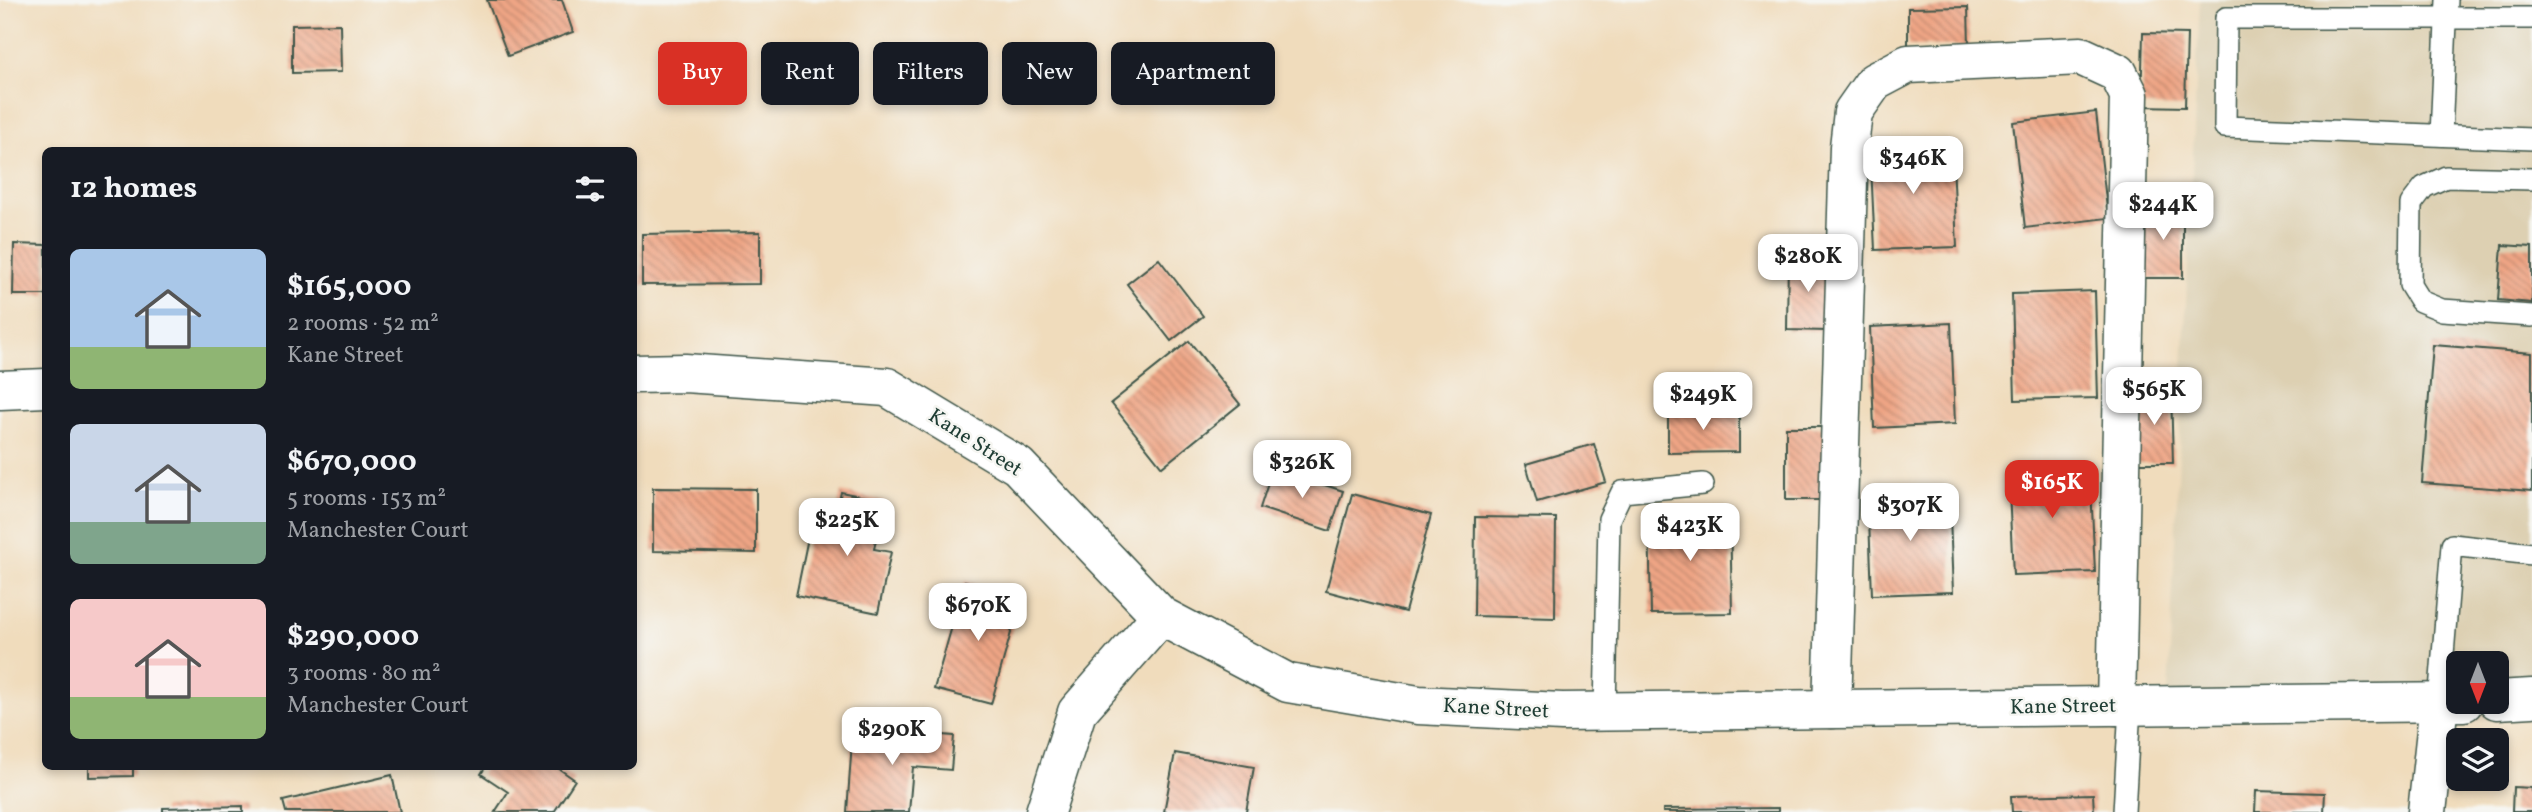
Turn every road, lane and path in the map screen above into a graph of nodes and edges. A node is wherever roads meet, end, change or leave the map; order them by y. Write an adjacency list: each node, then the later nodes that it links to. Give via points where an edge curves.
1 (2447, 9): 2 (lane); 3 (lane); 3 (lane, via 2226,18 2225,127)
2 (2532, 18)
3 (2441, 135): 4 (lane)
4 (2532, 139)
5 (2532, 179): 6 (lane, via 2446,177 2424,187 2411,204 2410,285 2420,301 2442,310)
6 (2532, 316)
7 (637, 374): 12 (street, Kane Street, via 887,387 1018,466)
8 (42, 388): 9 (street)
9 (0, 390)
10 (1703, 484): 19 (lane, via 1622,492 1609,519)
11 (2532, 554): 13 (lane, via 2452,545)
12 (1161, 616): 19 (street, Kane Street, via 1289,683 1418,705); 21 (street, via 1077,712)
13 (2451, 651)
14 (2532, 698): 15 (street)
15 (2510, 699)
16 (2446, 702): 17 (street, Kane Street)
17 (2123, 706): 18 (street, Kane Street); 18 (street, via 2129,95 2118,73 2081,55 1908,64 1874,82 1853,113); 22 (lane)
18 (1832, 709): 19 (street, Kane Street)
19 (1605, 712)
20 (2448, 714): 23 (street)
21 (1045, 812)
22 (2124, 812)
23 (2427, 812)

